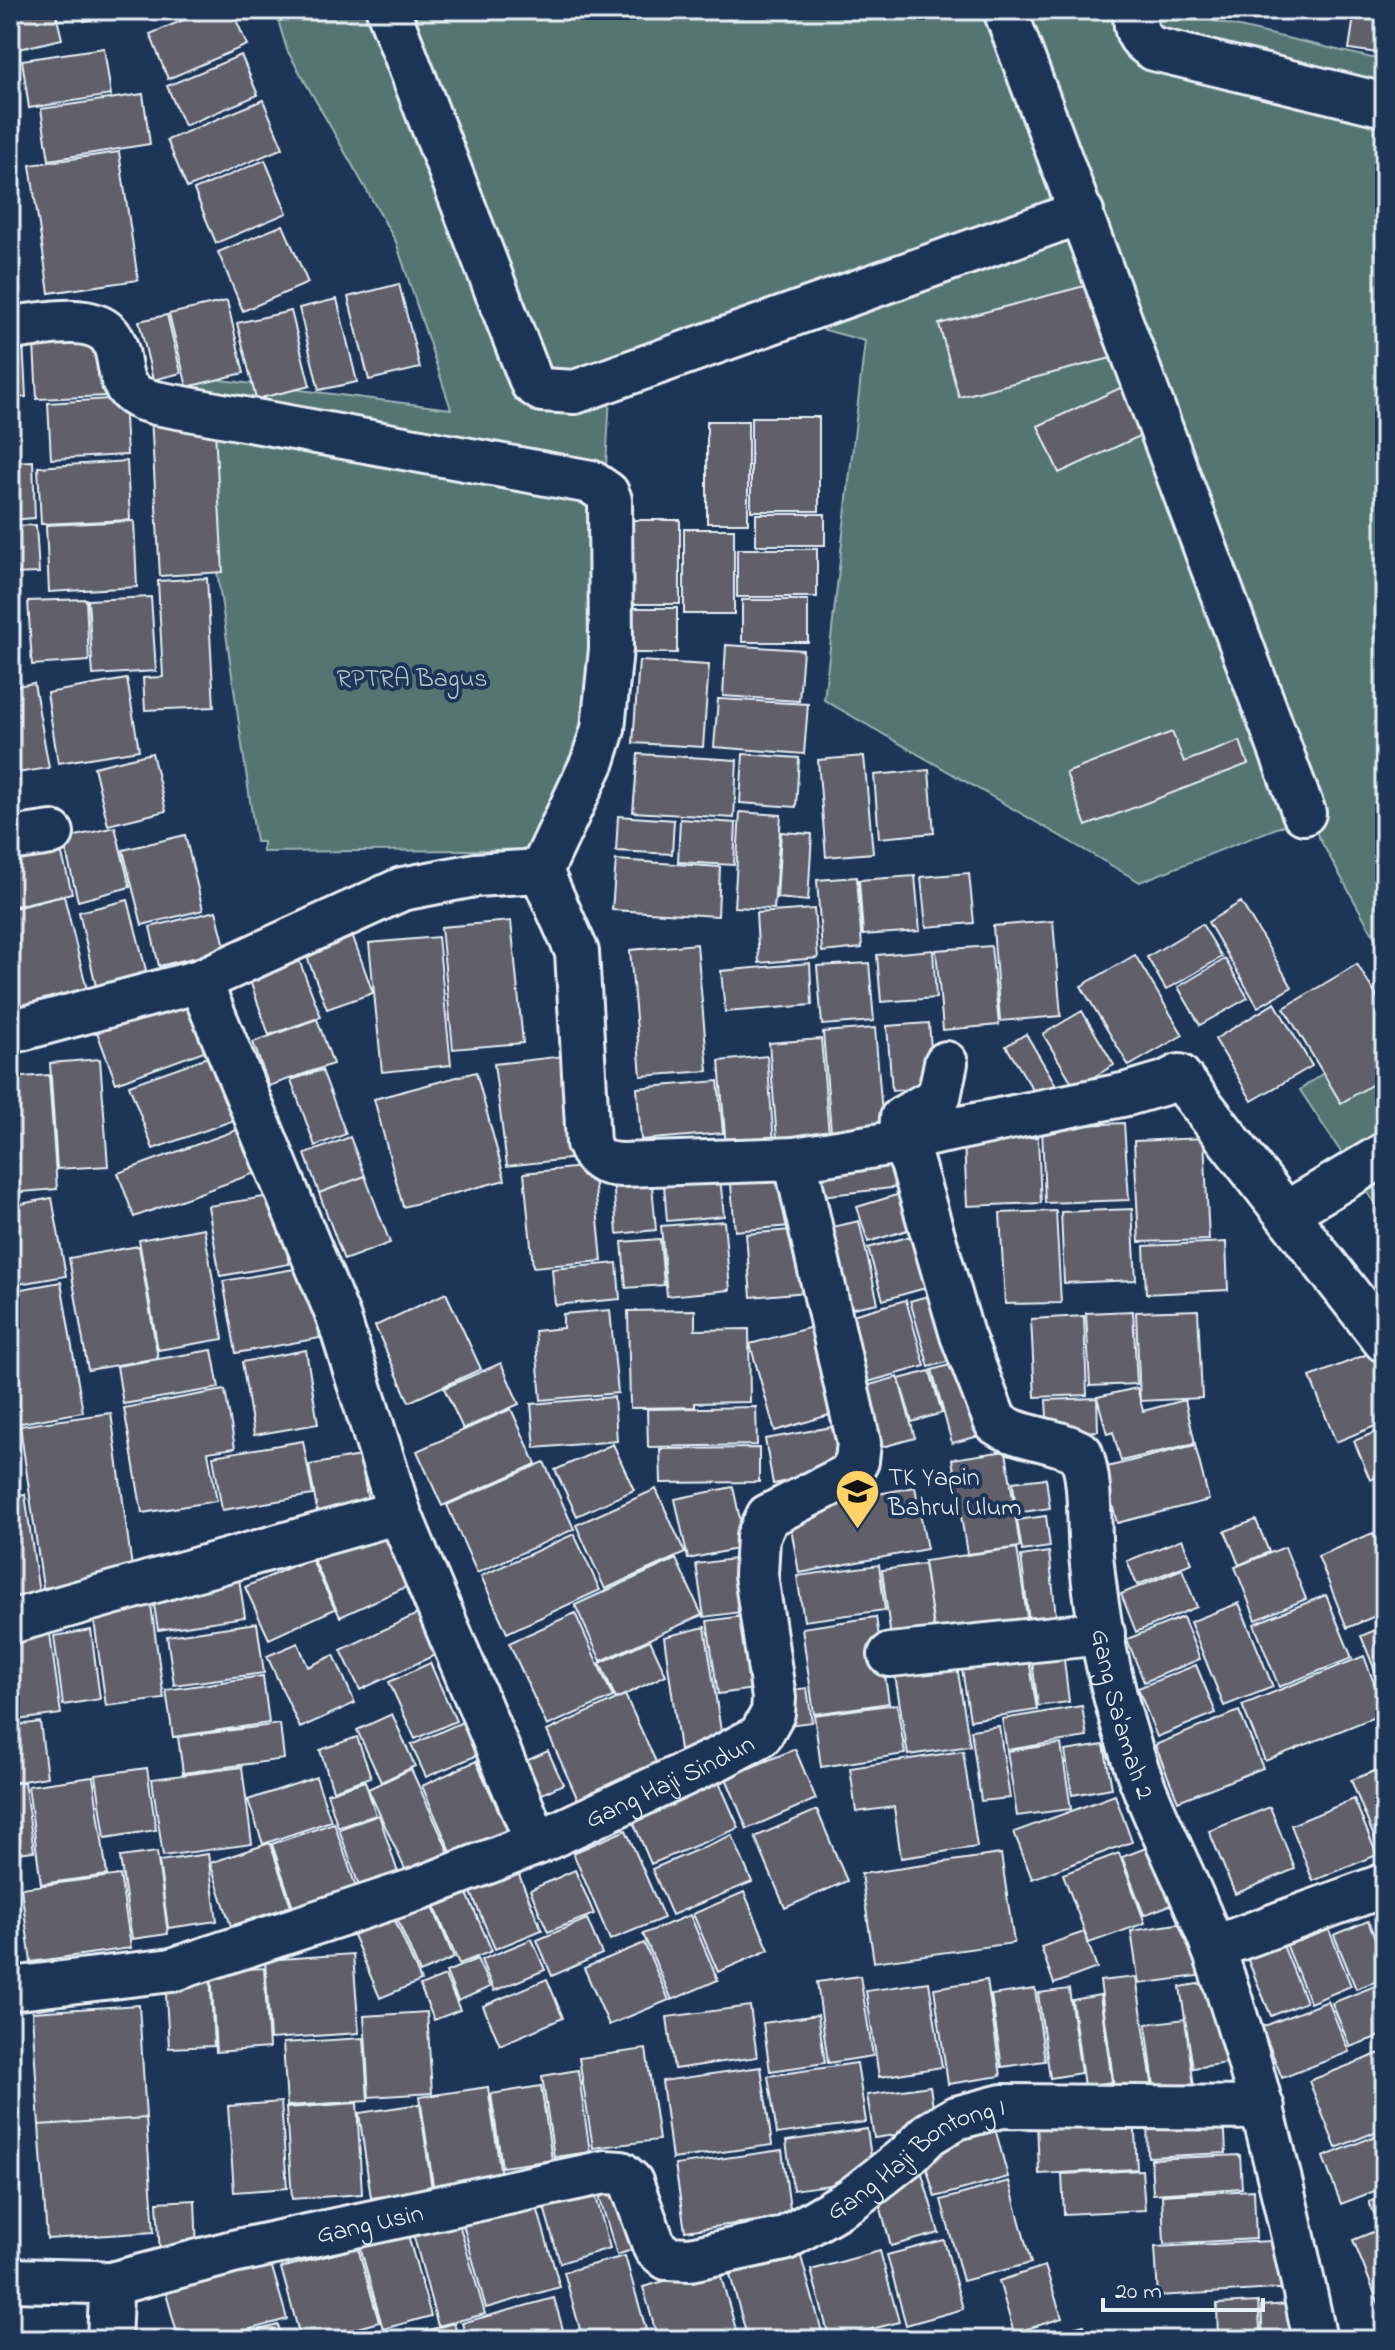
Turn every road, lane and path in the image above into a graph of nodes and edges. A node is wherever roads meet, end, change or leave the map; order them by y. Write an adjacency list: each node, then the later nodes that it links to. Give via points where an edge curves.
1 (388, 10): 5 (street, via 532,383 542,390 575,392)
2 (1005, 10): 5 (street)
3 (1135, 10): 4 (street, via 1135,31 1154,49)
4 (1385, 105)
5 (1082, 212): 7 (street)
6 (10, 328): 10 (street, via 82,322 104,328 115,341 124,383 135,397 156,403 591,482 607,493 611,649 603,729)
7 (1304, 813)
8 (52, 833): 9 (street)
9 (10, 839)
10 (541, 871): 11 (street, via 475,875 402,889); 16 (street, via 577,952 588,1143 594,1156 605,1164 622,1165)
11 (200, 981): 12 (street); 19 (street, via 339,1319)
12 (10, 1032)
13 (946, 1063): 14 (street, via 939,1097 902,1118)
14 (901, 1140): 16 (street); 17 (street, via 1127,1094 1179,1076); 21 (street, Gang Sa'amah 2, via 962,1335 996,1423 1081,1453)
15 (1385, 1154): 17 (street)
16 (795, 1159): 23 (street, Gang Haji Sindun, via 859,1443 849,1475 768,1516 758,1537 756,1575 773,1713 760,1736)
17 (1286, 1213): 18 (street)
18 (1385, 1341)
19 (399, 1512): 20 (street); 23 (street)
20 (10, 1622)
21 (1103, 1633): 22 (street); 25 (street, Gang Sa'amah 2, via 1130,1748)
22 (890, 1655)
23 (537, 1843): 26 (street, Gang Haji Sindun, via 415,1890 172,1970)
24 (1385, 1885): 25 (street)
25 (1213, 1948): 27 (street, Gang Sa'amah 2)
26 (10, 1989)
27 (1263, 2108): 28 (street, Gang Haji Bontong I, via 1002,2106 956,2118 852,2199 784,2239 690,2259 667,2258 655,2248); 32 (street, Gang Sa'amah 2)
28 (631, 2182): 30 (street, Gang Usin, via 621,2173 605,2172 233,2252)
29 (10, 2280): 30 (street, Gang Usin)
30 (107, 2285): 31 (street)
31 (109, 2340)
32 (1315, 2340)

